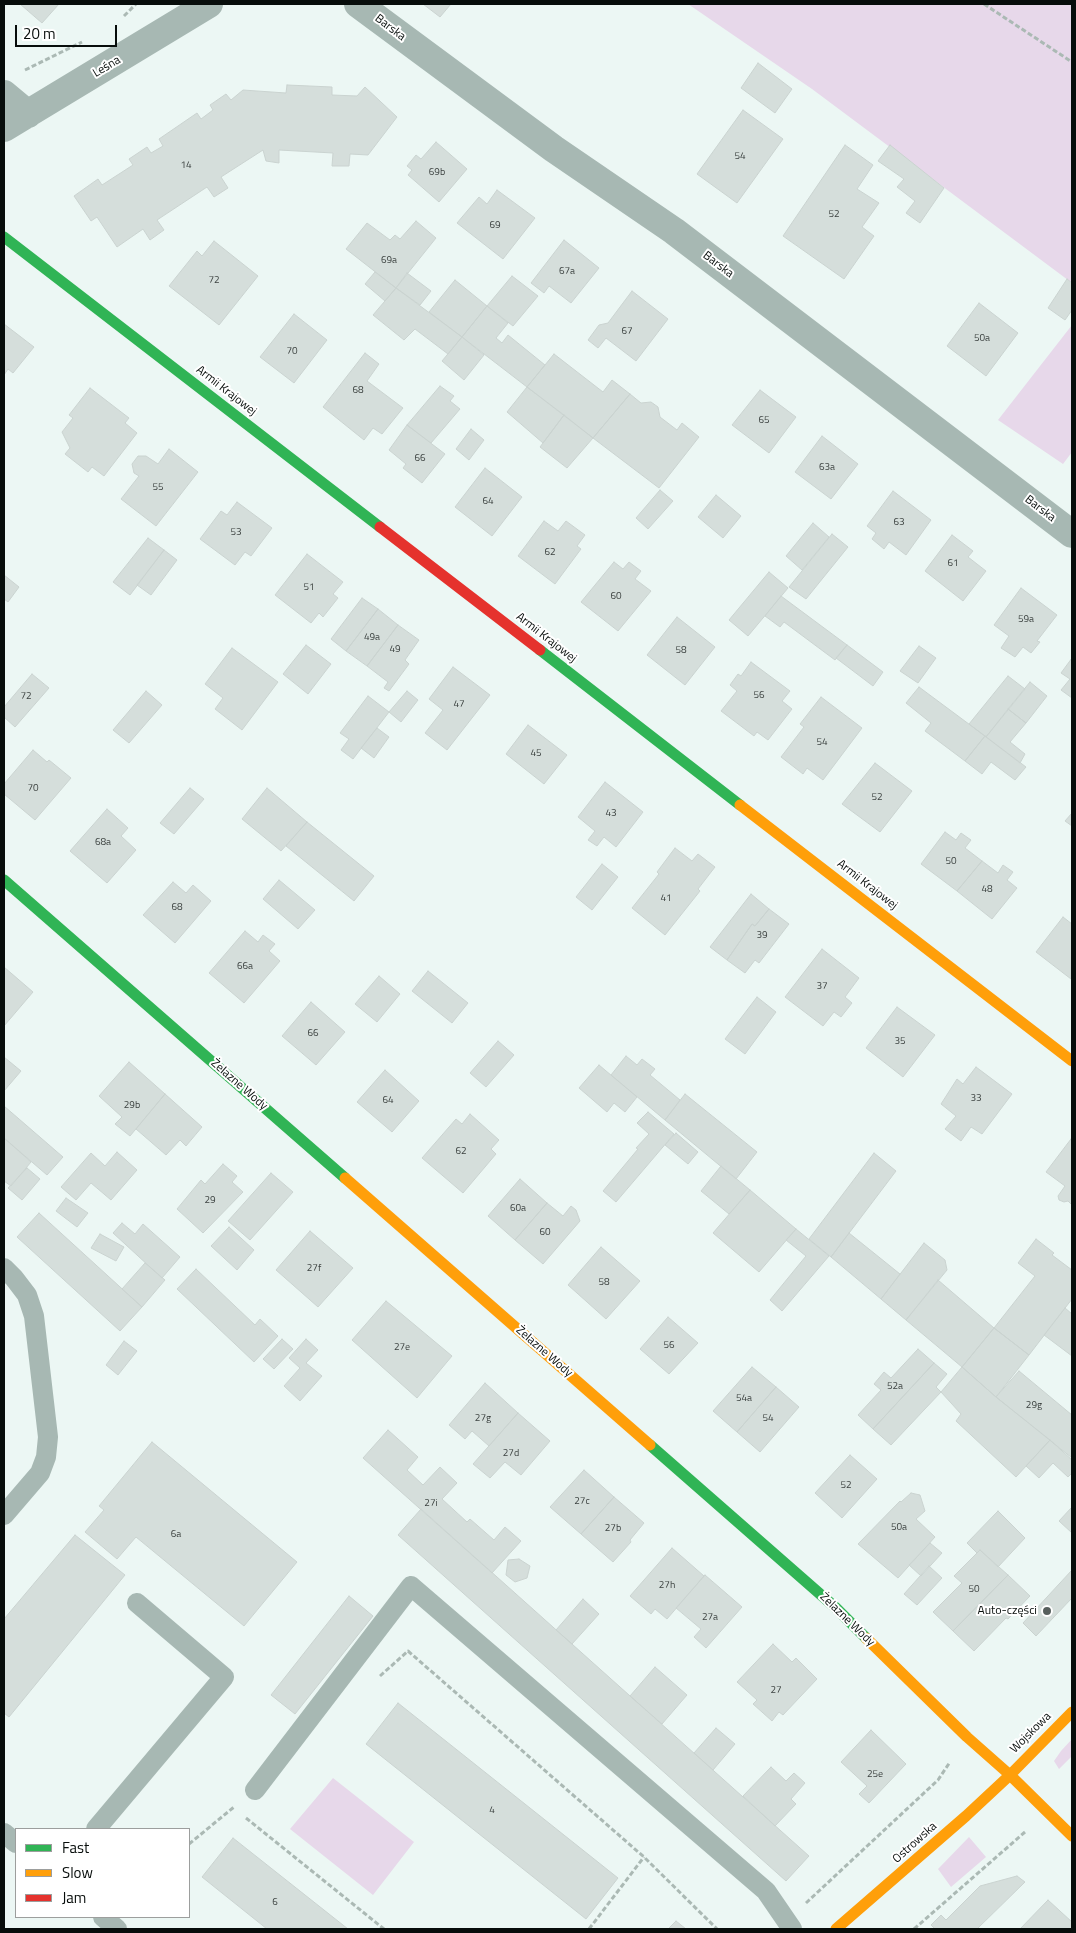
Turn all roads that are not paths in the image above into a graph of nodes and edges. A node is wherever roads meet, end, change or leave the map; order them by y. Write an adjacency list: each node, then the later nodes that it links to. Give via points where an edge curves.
1 (209, 4): 4 (street, Leśna)
2 (358, 4): 7 (street, Barska, via 554,149 674,231)
3 (12, 83): 4 (street)
4 (28, 114): 5 (street, Leśna)
5 (4, 128)
6 (4, 237): 9 (street, Armii Krajowej)
7 (1072, 534)
8 (4, 880): 14 (street, Żelazne Wody, via 836,1608)
9 (1072, 1061)
10 (4, 1268): 11 (lane, via 27,1295 34,1316 48,1437 40,1473)
11 (4, 1515)
12 (137, 1603): 16 (lane, via 224,1677)
13 (1072, 1712): 14 (street, Wojskowa)
14 (1010, 1775): 18 (street, Żelazne Wody); 23 (street, Ostrowska)
15 (255, 1790): 21 (lane, via 412,1586 766,1891)
16 (97, 1828)
17 (4, 1832): 19 (lane)
18 (1072, 1836)
19 (15, 1842)
20 (104, 1918): 22 (lane)
21 (788, 1925)
22 (117, 1929)
23 (836, 1929)

